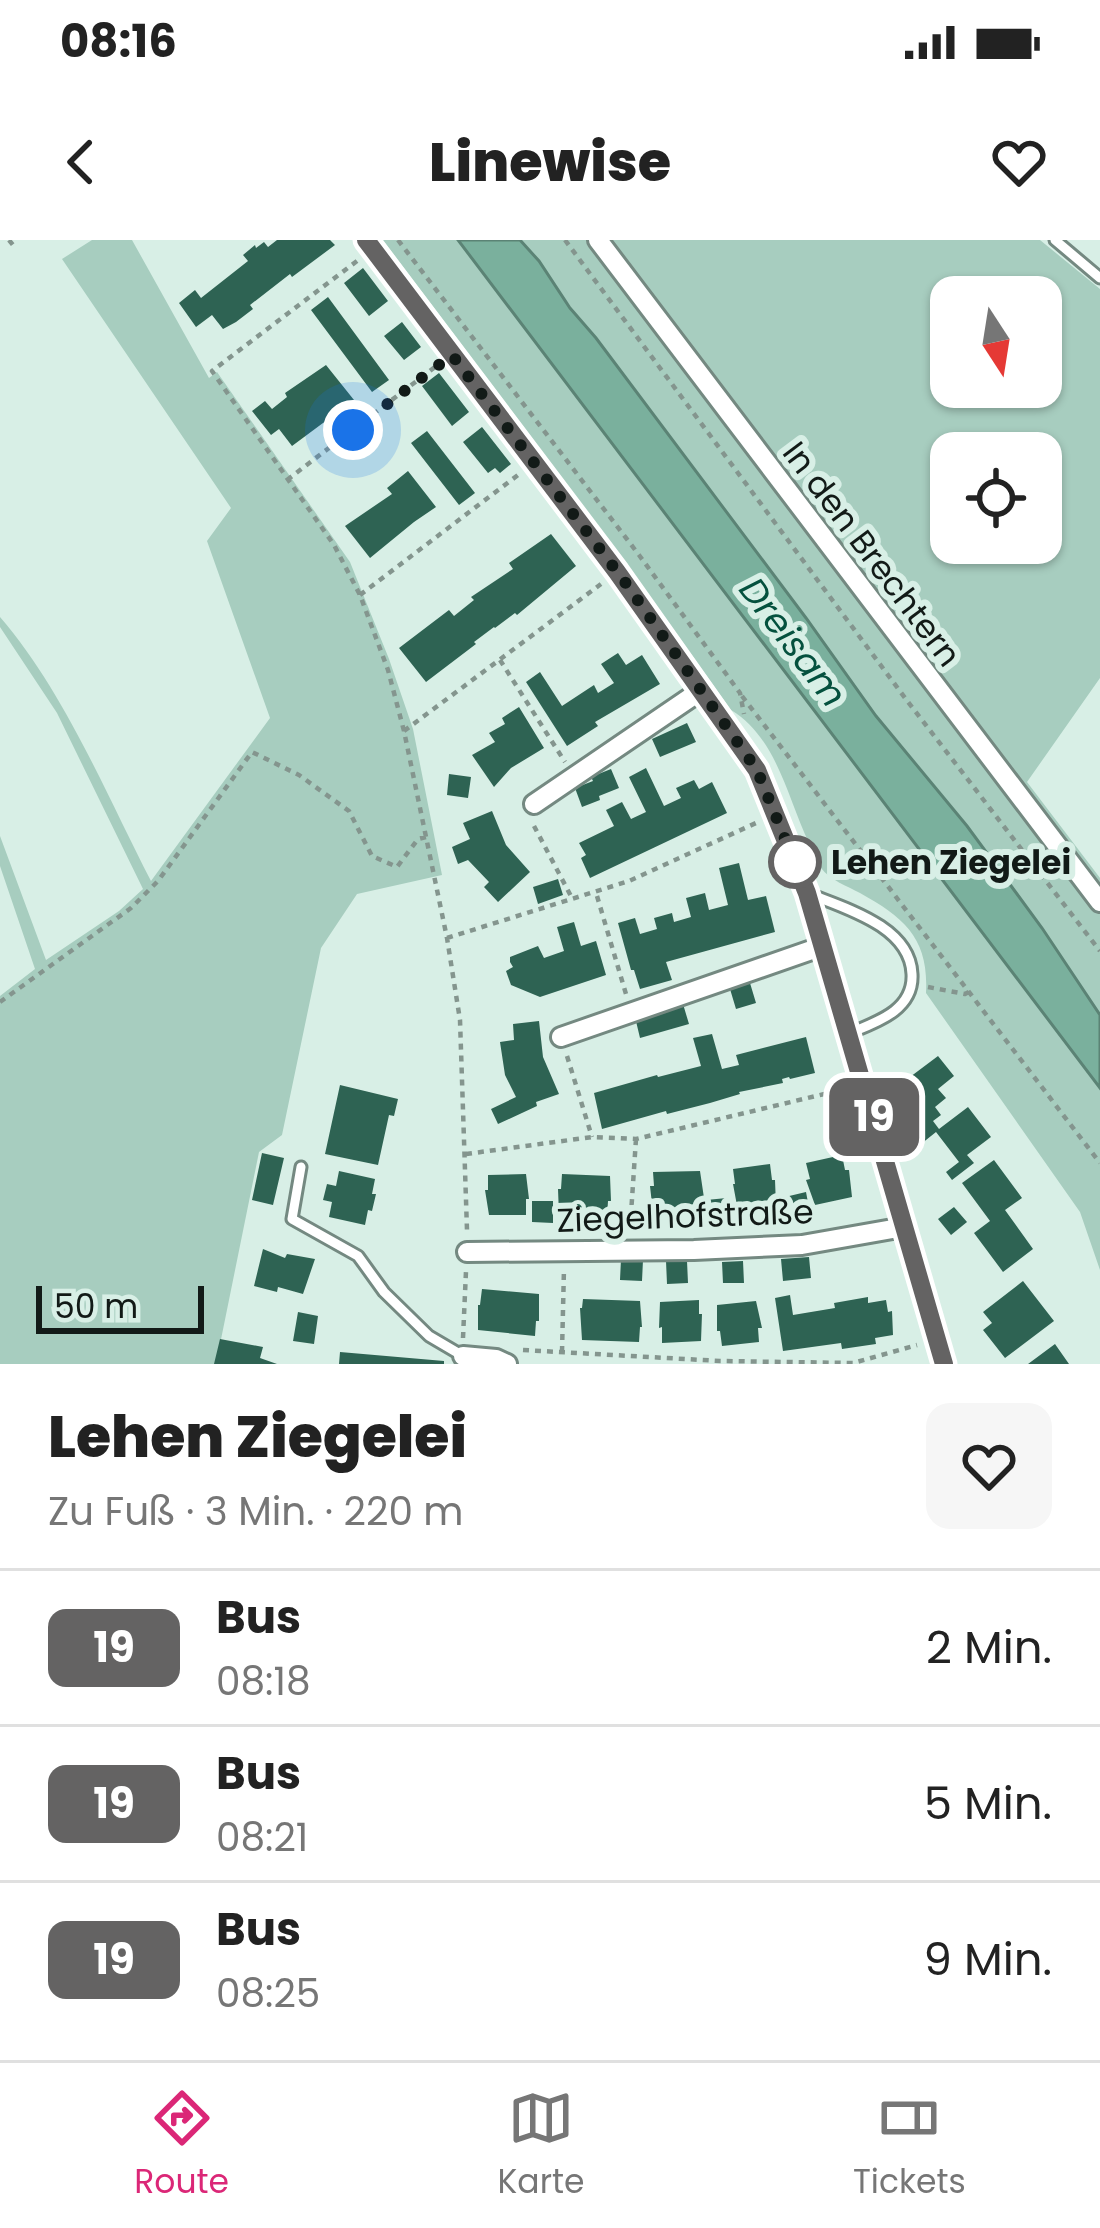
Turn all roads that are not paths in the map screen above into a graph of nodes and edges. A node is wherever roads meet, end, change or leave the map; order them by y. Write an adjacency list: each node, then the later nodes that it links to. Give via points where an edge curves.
1 (598, 240): 8 (street, In den Brechtern)
2 (1055, 240): 4 (lane)
3 (370, 244): 5 (street)
4 (1100, 278)
5 (700, 691): 6 (street); 7 (street, via 757,770)
6 (534, 804)
7 (807, 893): 9 (street); 10 (lane, via 897,939 912,964 904,1004)
8 (1100, 902)
9 (823, 946): 10 (street); 11 (street)
10 (850, 1034): 13 (street)
11 (561, 1037)
12 (301, 1167): 15 (lane, via 292,1219 358,1256 428,1336)
13 (904, 1227): 14 (street, Ziegelhofstraße, via 802,1245); 17 (street)
14 (467, 1252)
15 (463, 1355): 16 (street)
16 (514, 1357)
17 (944, 1364)

